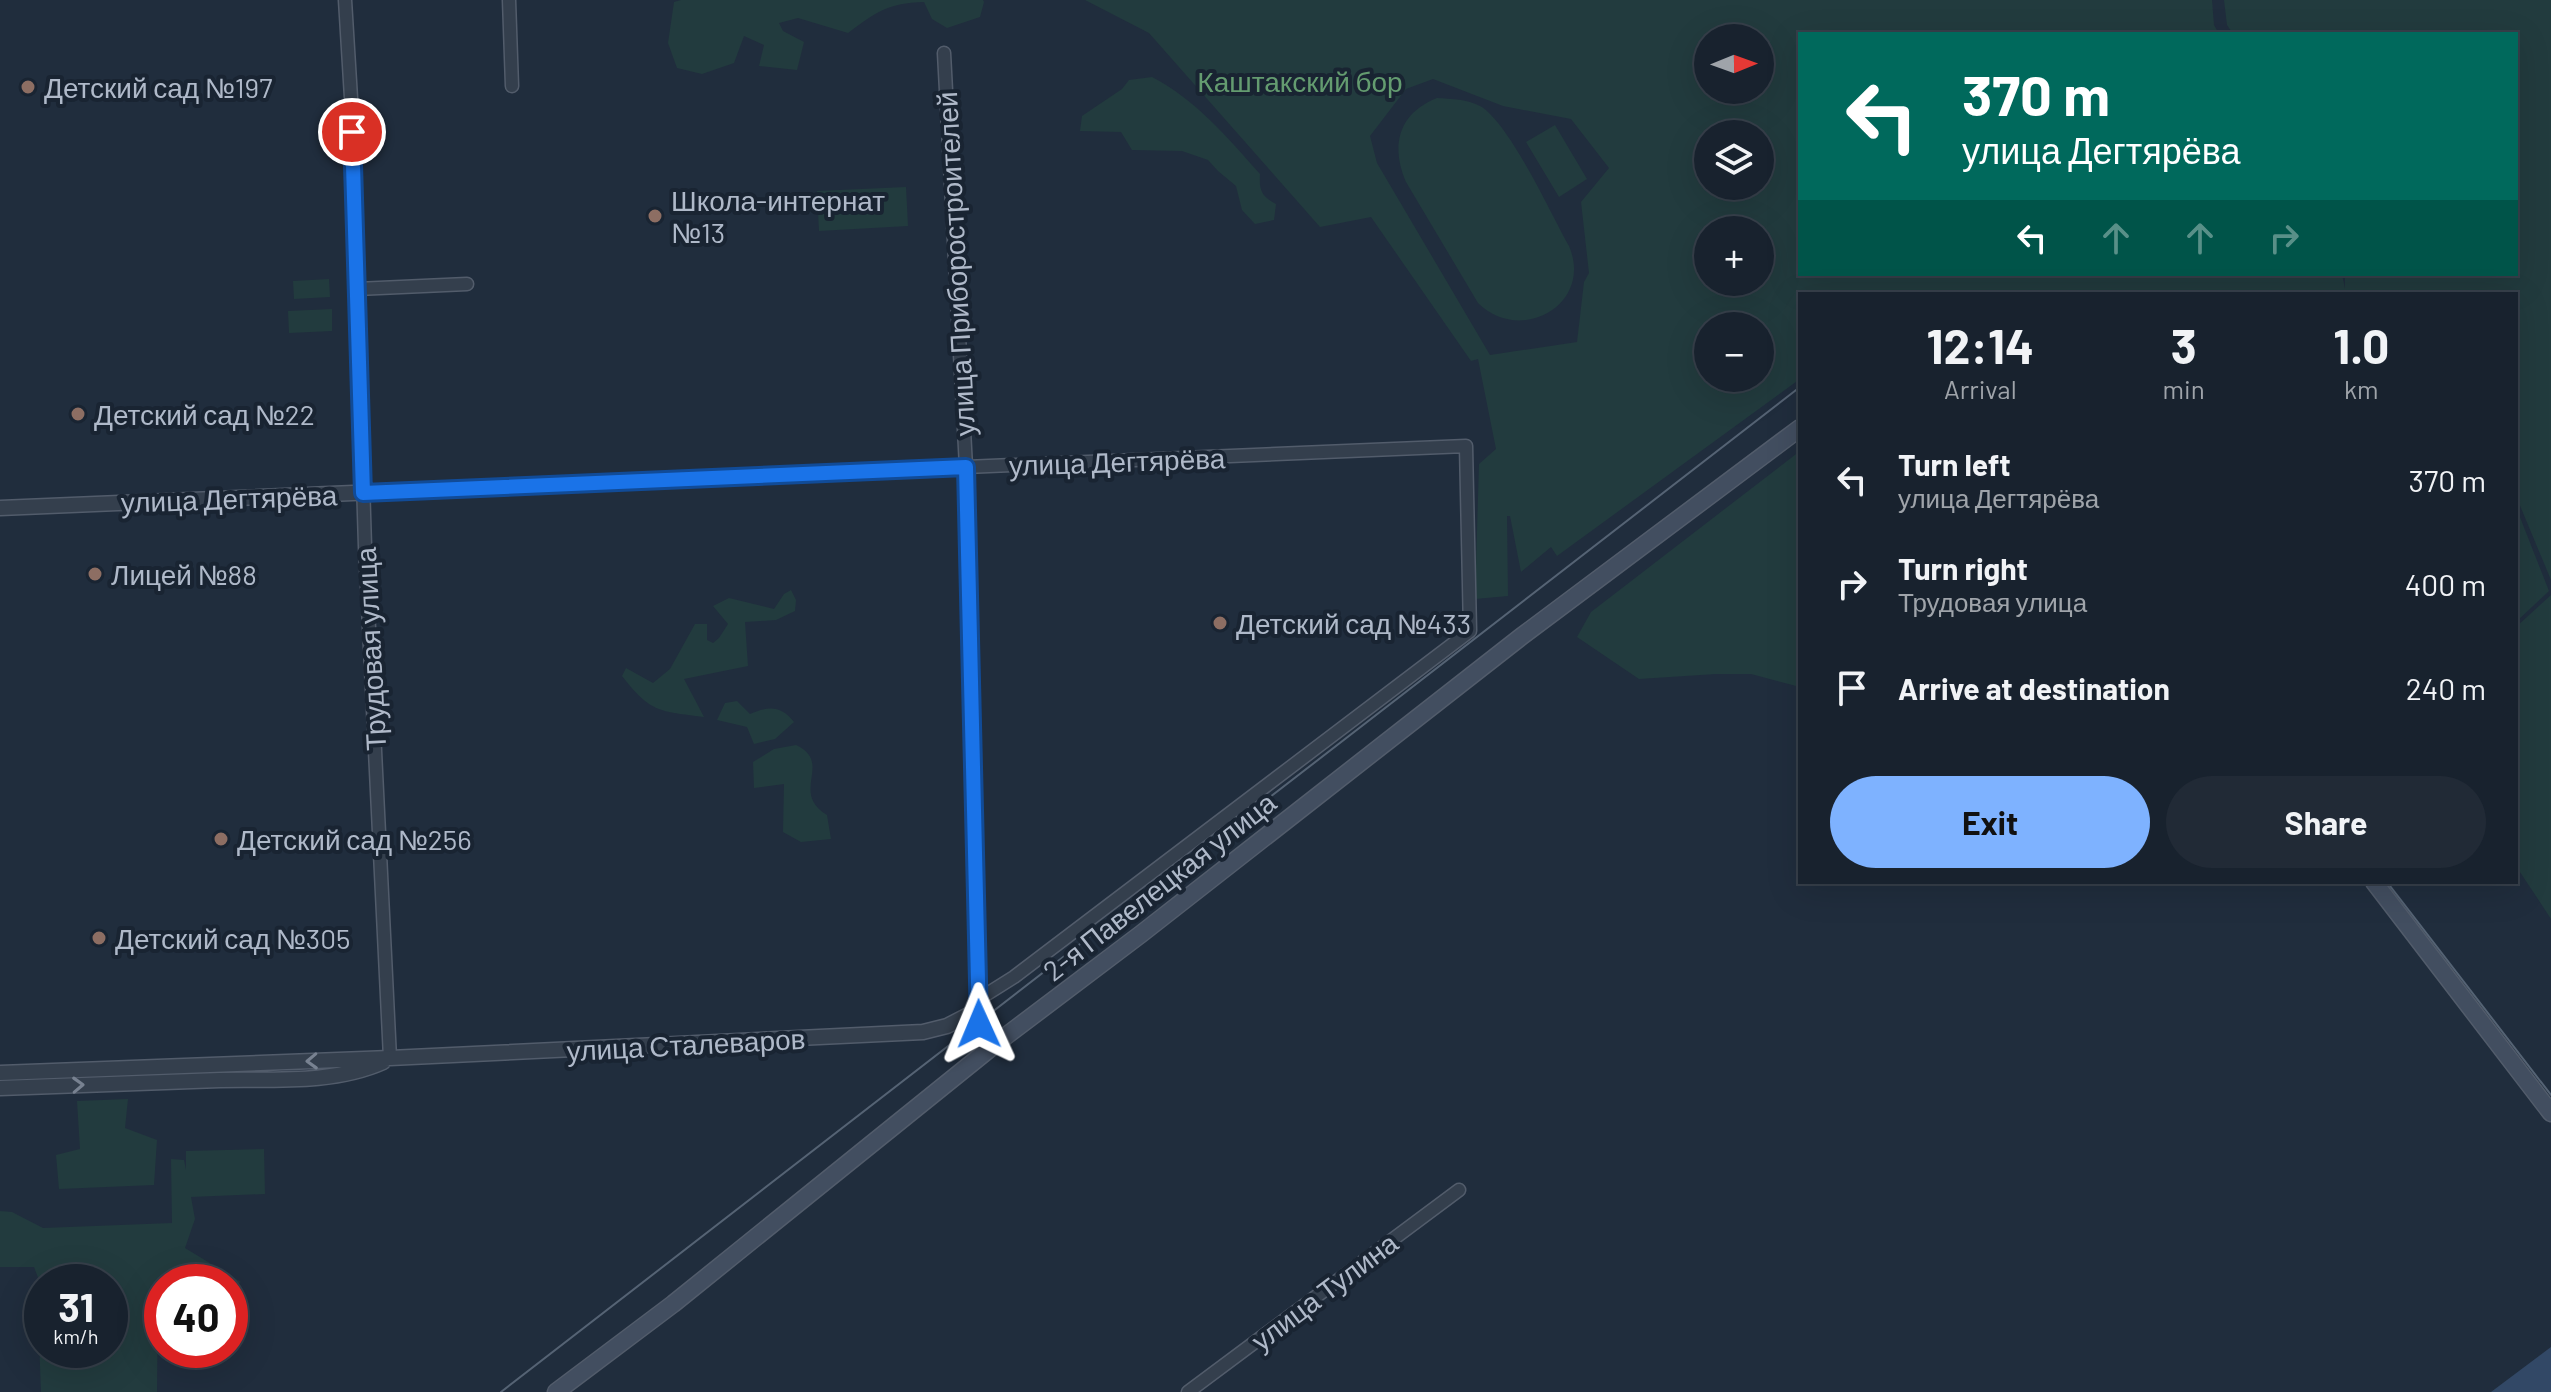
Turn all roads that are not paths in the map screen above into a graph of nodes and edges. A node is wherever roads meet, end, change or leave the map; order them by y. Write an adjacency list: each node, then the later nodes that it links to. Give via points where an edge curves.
1 (345, 0): 6 (street, Трудовая улица)
2 (509, 0): 4 (street)
3 (944, 53): 8 (street, улица Приборостроителей)
4 (512, 86)
5 (467, 284): 6 (street)
6 (357, 289): 9 (street, Трудовая улица)
7 (1798, 429): 13 (main road, 2-я Павелецкая улица)
8 (966, 467): 9 (street, улица Дегтярёва); 12 (street, улица Приборостроителей); 12 (street, улица Дегтярёва, via 1466,446 1470,631)
9 (363, 493): 10 (street, улица Дегтярёва); 14 (street, Трудовая улица)
10 (0, 508)
11 (2376, 884): 17 (main road)
12 (978, 1005): 13 (street, via 979,1024); 14 (street, улица Сталеваров, via 947,1026 923,1032)
13 (998, 1042): 19 (main road, 2-я Павелецкая улица)
14 (390, 1058): 15 (street, улица Сталеваров, one-way to 15); 16 (street, улица Сталеваров, one-way to 14, via 343,1074)
15 (0, 1073)
16 (0, 1088)
17 (2551, 1113)
18 (1459, 1190): 20 (street, улица Тулина)
19 (556, 1392)
20 (1188, 1392)

